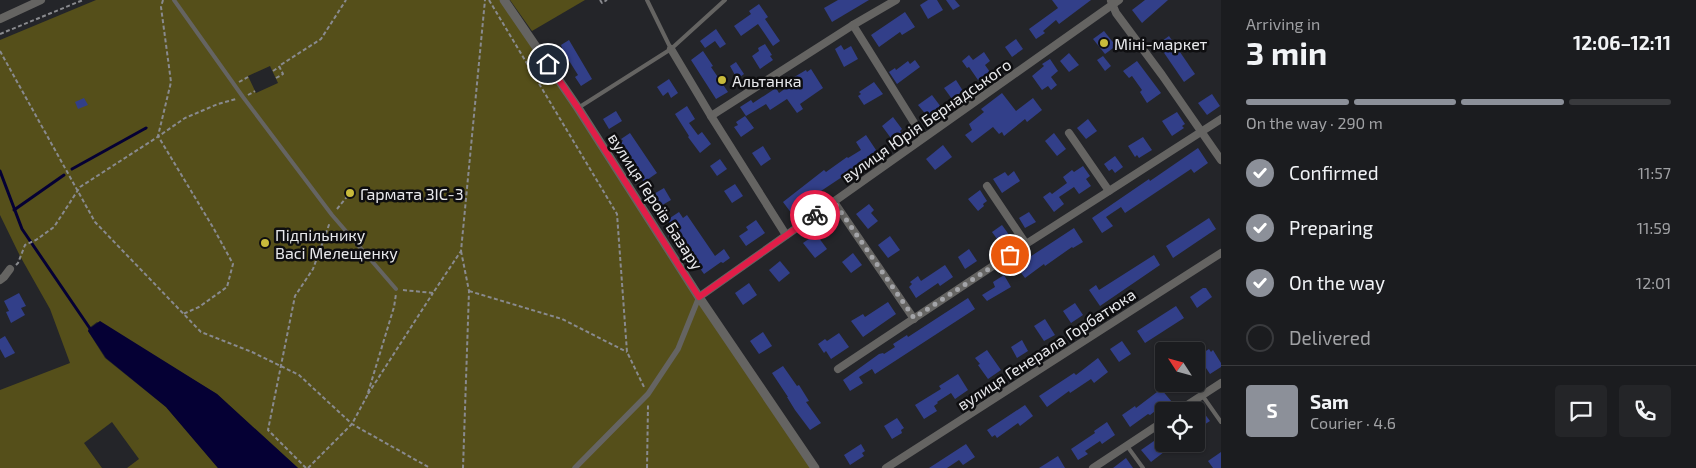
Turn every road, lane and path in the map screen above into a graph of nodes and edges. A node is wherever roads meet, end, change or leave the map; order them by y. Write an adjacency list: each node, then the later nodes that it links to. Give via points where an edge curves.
1 (41, 0): 14 (street)
2 (83, 0): 16 (path)
3 (163, 0): 32 (path, via 171,82)
4 (174, 0): 26 (lane)
5 (346, 0): 19 (path, via 321,39)
6 (487, 0): 43 (path); 53 (path, via 617,214)
7 (504, 0): 27 (street, вулиця Героїв Базару)
8 (600, 0): 9 (path, via 602,3)
9 (607, 0)
10 (647, 0): 17 (lane)
11 (725, 0): 17 (lane)
12 (895, 0): 15 (street)
13 (1114, 2): 30 (street, via 1116,13); 33 (street, вулиця Юрія Бернадського)
14 (0, 19)
15 (853, 25): 28 (street); 33 (street)
16 (0, 34)
17 (671, 49): 27 (lane); 28 (street)
18 (0, 51): 36 (path)
19 (279, 66): 20 (path); 22 (path, via 284,74)
20 (272, 71)
21 (248, 77): 23 (path)
22 (276, 78)
23 (240, 81)
24 (255, 91): 25 (path)
25 (250, 94)
26 (243, 97): 32 (path, via 185,118); 40 (lane)
27 (578, 108): 50 (street, вулиця Героїв Базару)
28 (711, 116): 41 (street)
29 (1221, 119): 30 (street)
30 (1202, 131): 34 (street); 37 (street)
31 (1069, 133): 37 (street)
32 (158, 136): 36 (path); 51 (path, via 233,264 226,287 199,307)
33 (923, 137): 39 (street, вулиця Юрія Бернадського)
34 (1221, 160)
35 (987, 186): 42 (street)
36 (78, 190): 45 (path, via 54,227 25,245 18,263); 51 (path, via 95,222)
37 (1109, 191): 42 (street)
38 (350, 193): 40 (path)
39 (834, 202): 41 (street, вулиця Юрія Бернадського); 52 (street)
40 (332, 215): 47 (lane); 54 (path, via 313,269 295,296)
41 (786, 234): 50 (street, вулиця Юрія Бернадського)
42 (1026, 244): 52 (street)
43 (461, 250): 48 (path); 49 (path)
44 (1221, 253): 71 (street, вулиця Генерала Горбатюка)
45 (10, 269): 46 (street)
46 (0, 280)
47 (396, 289): 49 (path); 59 (path, via 394,307)
48 (469, 291): 53 (path, via 562,319); 67 (path)
49 (433, 293): 59 (path)
50 (699, 297): 57 (street, via 678,349); 70 (street, вулиця Героїв Базару)
51 (183, 314): 54 (path, via 201,332)
52 (914, 318): 55 (street)
53 (627, 352): 57 (path)
54 (281, 367): 62 (path, via 299,376); 65 (path, via 268,430)
55 (838, 369)
56 (1221, 383): 58 (street)
57 (648, 394): 68 (street); 69 (path)
58 (1202, 395): 60 (street); 61 (lane)
59 (367, 396): 62 (path)
60 (1192, 402)
61 (1221, 422)
62 (352, 424): 65 (path); 66 (path)
63 (1155, 427): 64 (street)
64 (1127, 446): 72 (street); 73 (lane)
65 (307, 468)
66 (430, 468)
67 (463, 468)
68 (575, 468)
69 (647, 468)
70 (815, 468)
71 (886, 468)
72 (1093, 468)
73 (1143, 468)

